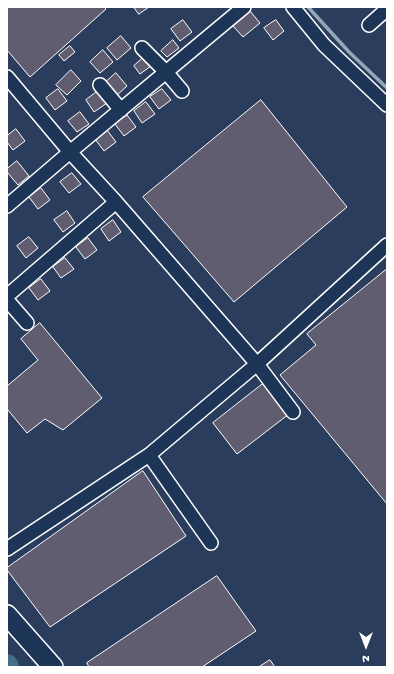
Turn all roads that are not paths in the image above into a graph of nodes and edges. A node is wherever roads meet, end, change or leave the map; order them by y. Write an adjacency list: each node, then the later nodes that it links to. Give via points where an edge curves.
1 (244, 7): 6 (street)
2 (293, 7): 10 (street, via 324,45)
3 (387, 9): 4 (street)
4 (369, 24)
5 (142, 48): 6 (street)
6 (166, 72): 9 (street); 11 (street)
7 (7, 77): 12 (street)
8 (100, 85): 11 (street)
9 (182, 91)
10 (387, 105)
11 (121, 110): 12 (street)
12 (70, 152): 13 (street); 14 (street)
13 (116, 202): 16 (street); 19 (street)
14 (7, 206)
15 (387, 244): 19 (street)
16 (7, 296)
17 (7, 300): 18 (street)
18 (27, 323)
19 (258, 364): 20 (street); 21 (street)
20 (292, 412)
21 (149, 455): 22 (street); 23 (street)
22 (211, 543)
23 (7, 549)
24 (7, 615): 25 (street)
25 (54, 667)

